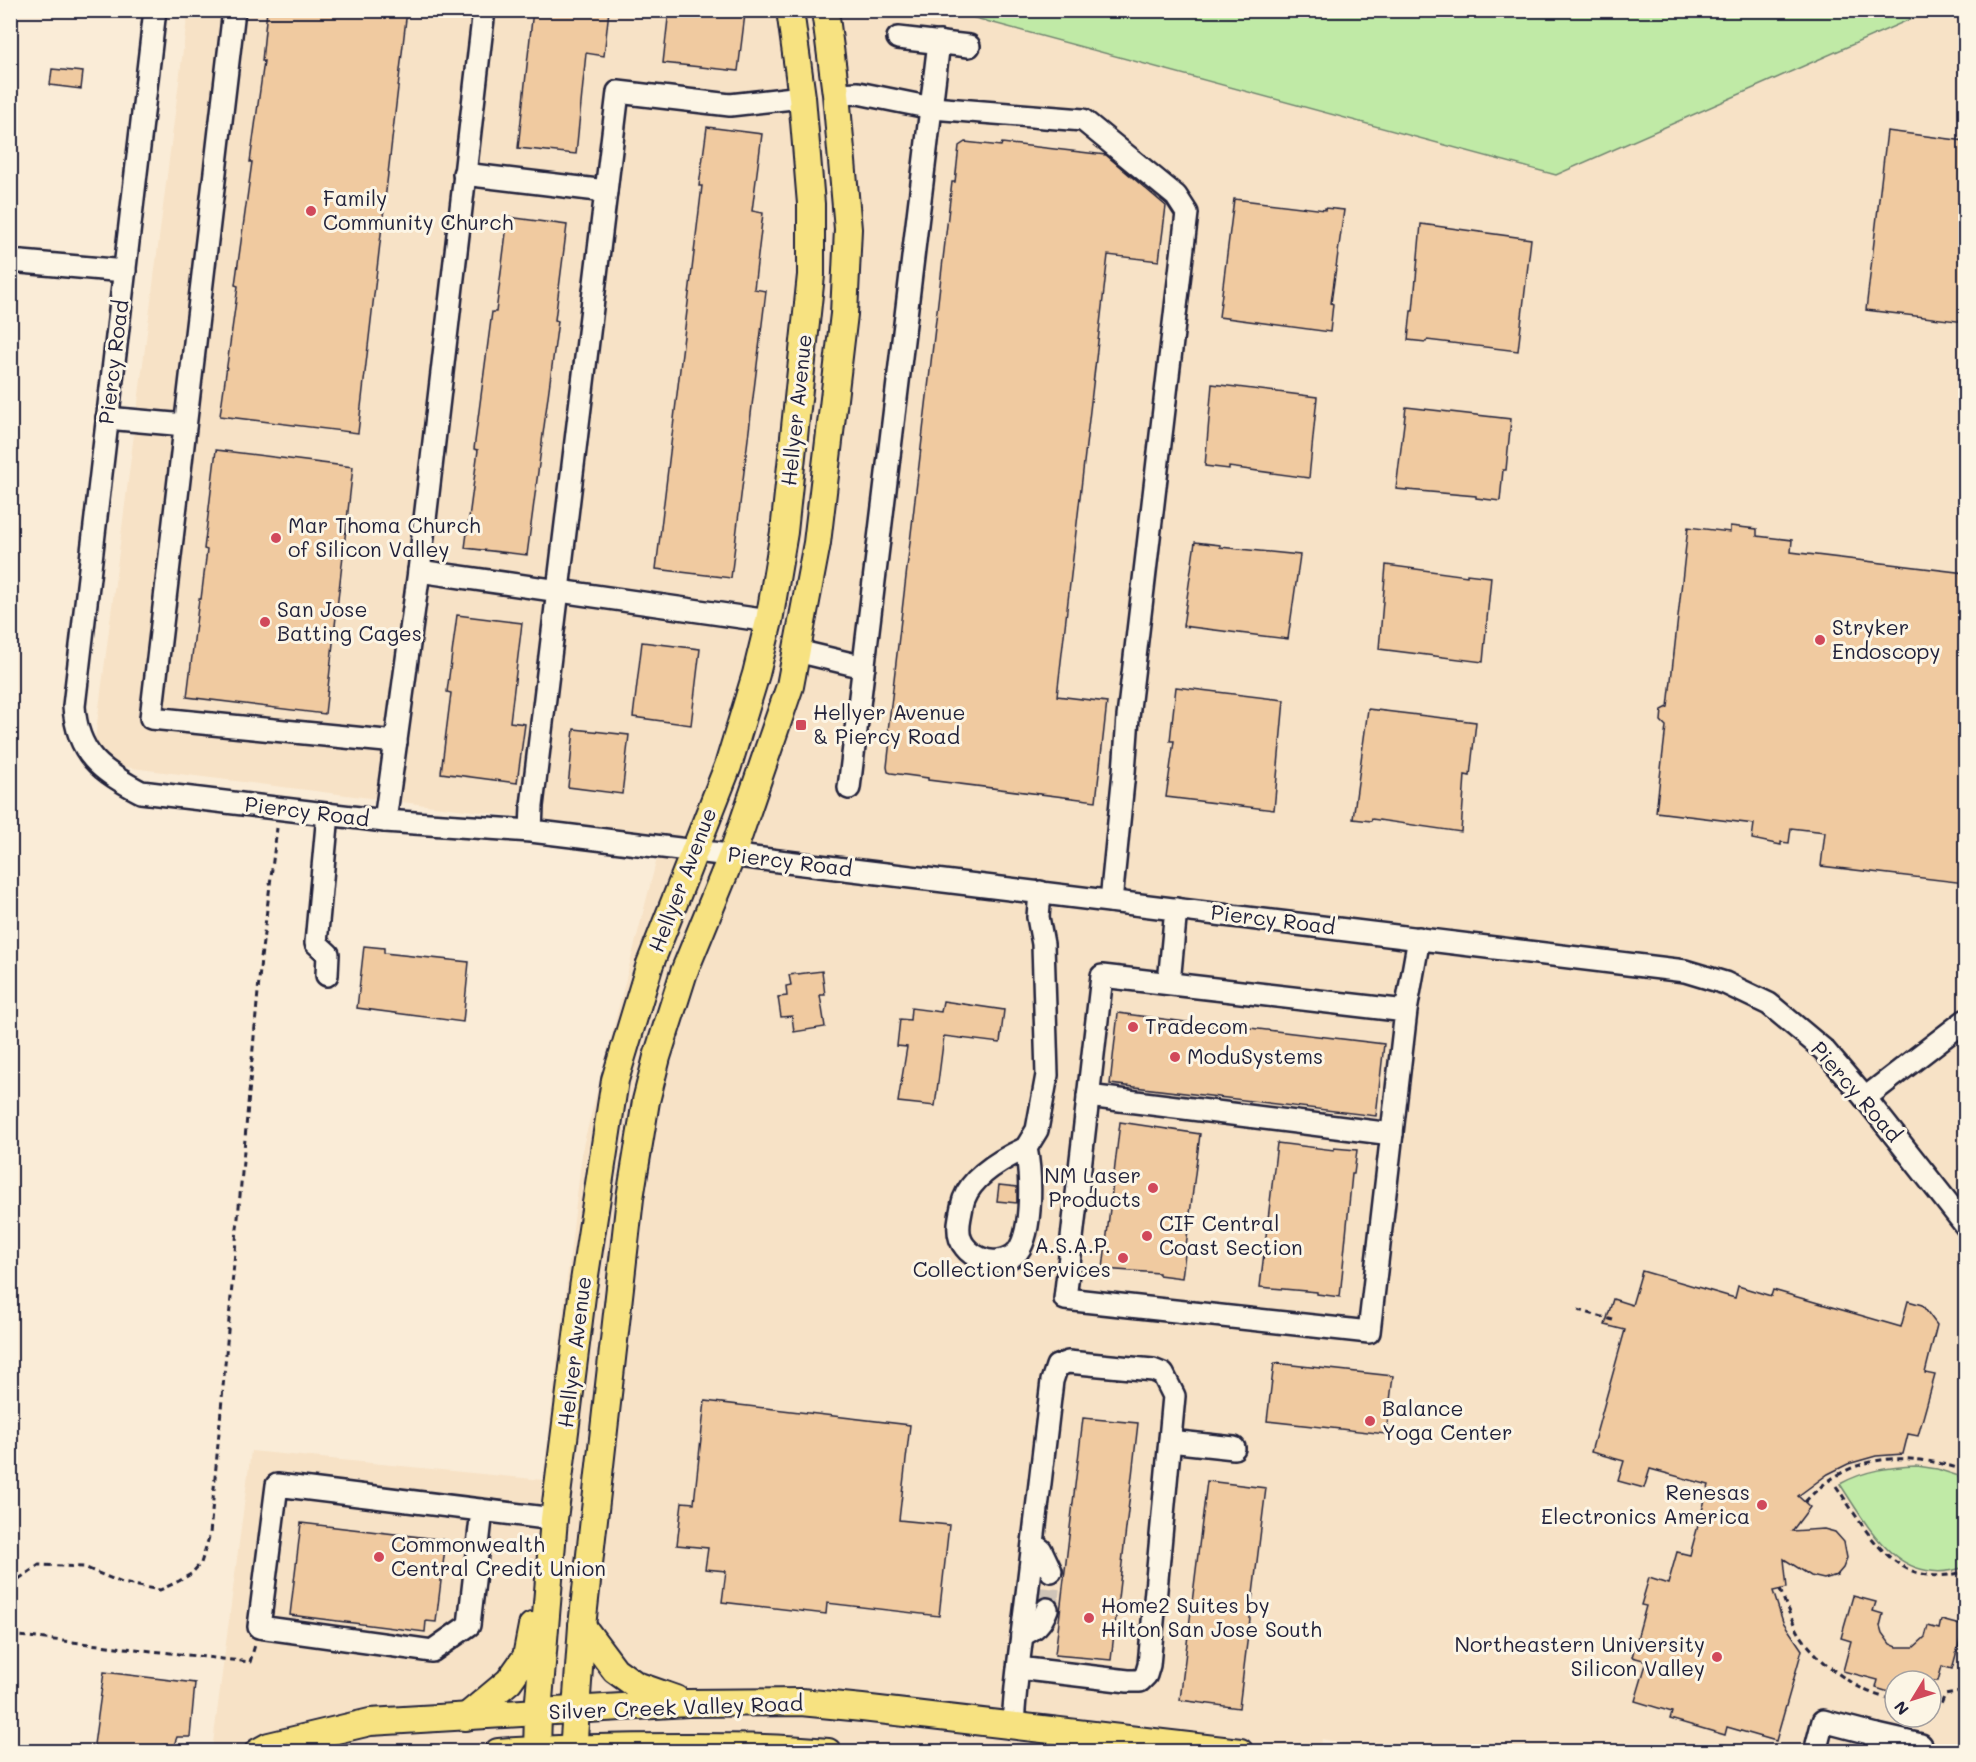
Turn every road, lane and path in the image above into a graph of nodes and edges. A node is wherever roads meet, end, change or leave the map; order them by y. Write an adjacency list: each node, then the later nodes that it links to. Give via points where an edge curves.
1 (155, 10): 15 (street, Piercy Road)
2 (234, 10): 17 (street)
3 (484, 10): 12 (street)
4 (790, 10): 10 (main road, Hellyer Avenue)
5 (825, 10): 9 (main road, Hellyer Avenue)
6 (898, 38): 7 (street)
7 (939, 42): 8 (street); 11 (street)
8 (969, 46)
9 (836, 94): 10 (main road); 11 (street, via 858,93); 21 (main road, Hellyer Avenue, via 848,229 844,314 817,543)
10 (802, 97): 13 (street, via 730,105 618,92); 20 (main road, Hellyer Avenue, via 811,204 811,275 784,532)
11 (932, 108): 22 (street); 32 (street, via 1083,120 1176,196 1187,213 1128,717)
12 (464, 174): 13 (street); 18 (street)
13 (606, 191): 19 (street)
14 (10, 261): 15 (street)
15 (125, 271): 16 (street, Piercy Road)
16 (107, 418): 17 (street); 25 (street, Piercy Road, via 74,706 75,726 90,756 111,777 141,792)
17 (185, 425): 23 (street, via 151,718)
18 (419, 571): 19 (street); 23 (street)
19 (557, 590): 20 (street); 28 (street)
20 (769, 621): 29 (main road, Hellyer Avenue, via 728,766)
21 (797, 651): 22 (street); 30 (main road, Hellyer Avenue, via 790,686)
22 (864, 667): 24 (street)
23 (396, 742): 27 (street)
24 (849, 788)
25 (279, 808): 26 (street, Piercy Road); 56 (path, via 261,958 210,1534 201,1563 191,1574 160,1590 122,1583 84,1567 39,1566)
26 (328, 814): 27 (street, Piercy Road); 35 (street, via 316,943 328,954)
27 (385, 821): 28 (street, Piercy Road)
28 (531, 831): 29 (street, Piercy Road)
29 (694, 851): 30 (street, Piercy Road); 52 (main road, Hellyer Avenue, via 650,964 615,1080 581,1298)
30 (732, 855): 31 (street, Piercy Road); 59 (main road, Hellyer Avenue, via 684,972 646,1101 630,1198)
31 (1040, 892): 32 (street, Piercy Road); 42 (street, via 1047,1074 1037,1130)
32 (1111, 901): 33 (street, Piercy Road)
33 (1176, 909): 34 (street, Piercy Road); 36 (street)
34 (1419, 938): 37 (street); 40 (street, Piercy Road, via 1685,971 1725,983 1769,1004 1824,1050)
35 (327, 975)
36 (1169, 983): 37 (street); 39 (street, via 1102,976)
37 (1406, 1011): 41 (street)
38 (1965, 1020): 40 (street)
39 (1088, 1096): 41 (street); 41 (street, via 1065,1299 1369,1332)
40 (1865, 1098): 43 (street, Piercy Road)
41 (1392, 1134)
42 (1026, 1148): 42 (street, via 1030,1194 1022,1242 1008,1259 995,1262 980,1258 965,1247 958,1229 964,1199 981,1177)
43 (1965, 1226)
44 (1578, 1310): 45 (path)
45 (1613, 1320)
46 (1170, 1442): 47 (street); 53 (street, via 1174,1396 1163,1374 1068,1362 1057,1366); 63 (street, via 1146,1675 1140,1681 1128,1681)
47 (1234, 1448)
48 (1965, 1471): 50 (path, via 1918,1459 1874,1461 1834,1476)
49 (1836, 1486): 55 (path, via 1872,1539 1902,1567 1935,1576)
50 (1805, 1502)
51 (482, 1510): 52 (street); 60 (street, via 469,1625 432,1650); 60 (street, via 277,1485)
52 (554, 1519): 69 (main road, Hellyer Avenue); 70 (main road, via 526,1657 508,1681)
53 (1033, 1544): 54 (street, via 1041,1550); 62 (street)
54 (1051, 1571)
55 (1965, 1571)
56 (10, 1585)
57 (1780, 1590): 65 (path, via 1802,1637 1831,1669)
58 (1047, 1609): 62 (street, via 1035,1629)
59 (582, 1626): 67 (main road, via 615,1670 636,1685); 68 (main road, Hellyer Avenue)
60 (259, 1627): 61 (path, via 250,1662)
61 (10, 1635)
62 (1022, 1635): 63 (street)
63 (1018, 1668): 71 (street)
64 (1965, 1691): 66 (path, via 1945,1695)
65 (1883, 1698)
66 (1943, 1700)
67 (688, 1703): 68 (main road, Silver Creek Valley Road); 71 (main road, Silver Creek Valley Road, via 801,1702)
68 (577, 1709): 69 (main road, Silver Creek Valley Road); 73 (main road, Hellyer Avenue)
69 (538, 1712): 70 (main road, Silver Creek Valley Road); 75 (main road, Hellyer Avenue)
70 (466, 1717): 76 (main road, Silver Creek Valley Road, via 370,1722)
71 (1013, 1726): 79 (main road, Silver Creek Valley Road)
72 (1873, 1745): 80 (street, via 1823,1721); 81 (street, via 1921,1745)
73 (573, 1749): 74 (main road, Silver Creek Valley Road); 75 (main road, Silver Creek Valley Road)
74 (711, 1749): 78 (main road, Silver Creek Valley Road, via 772,1747)
75 (537, 1750): 77 (main road, Silver Creek Valley Road)
76 (258, 1752)
77 (498, 1752)
78 (828, 1752)
79 (1240, 1752)
80 (1815, 1752)
81 (1919, 1752)

